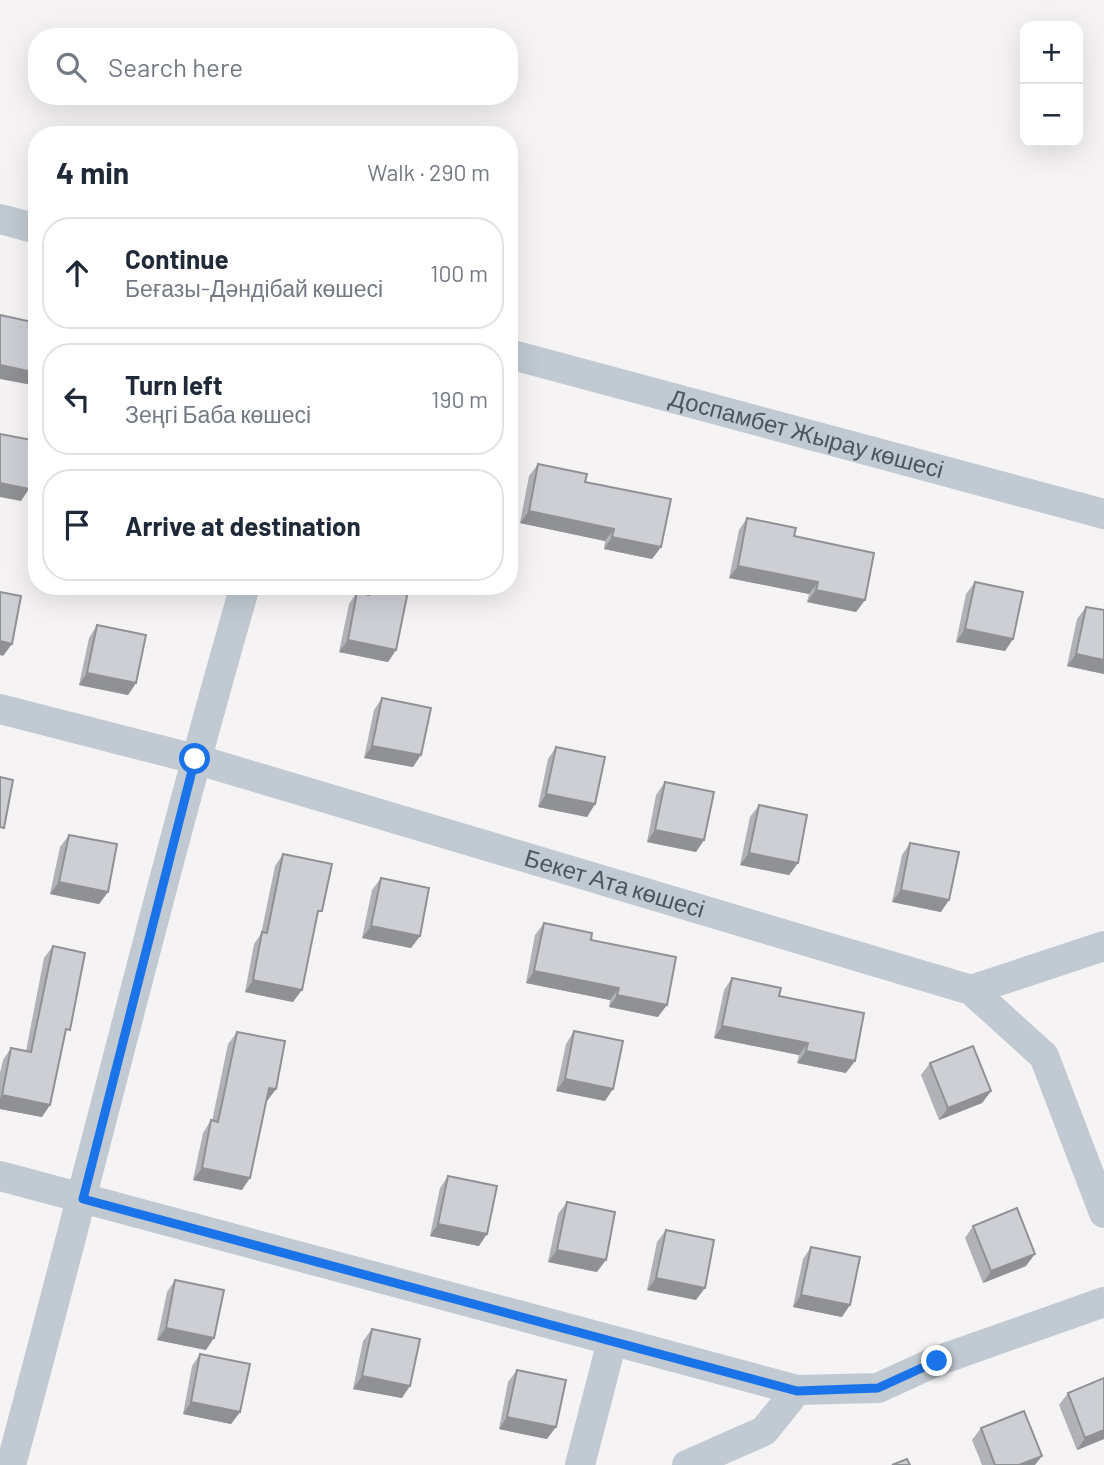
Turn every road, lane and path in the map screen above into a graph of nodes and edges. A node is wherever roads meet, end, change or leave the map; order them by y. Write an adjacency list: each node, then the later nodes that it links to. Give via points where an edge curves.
1 (0, 219): 2 (street)
2 (28, 227)
3 (518, 356): 4 (street, Доспамбет Жырау көшесі)
4 (1104, 514)
5 (241, 595): 7 (street)
6 (0, 709): 7 (street, Бекет Ата көшесі)
7 (195, 759): 9 (street, Бекет Ата көшесі); 11 (street)
8 (1104, 946): 9 (street)
9 (971, 990): 12 (street, Бекет Ата көшесі, via 1044,1056)
10 (0, 1176): 11 (street)
11 (83, 1199): 14 (street); 16 (street)
12 (1104, 1213)
13 (1104, 1302): 15 (street, via 937,1361 878,1388)
14 (612, 1341): 15 (street); 17 (street)
15 (797, 1391): 18 (street, via 764,1431)
16 (11, 1465)
17 (580, 1465)
18 (687, 1465)

